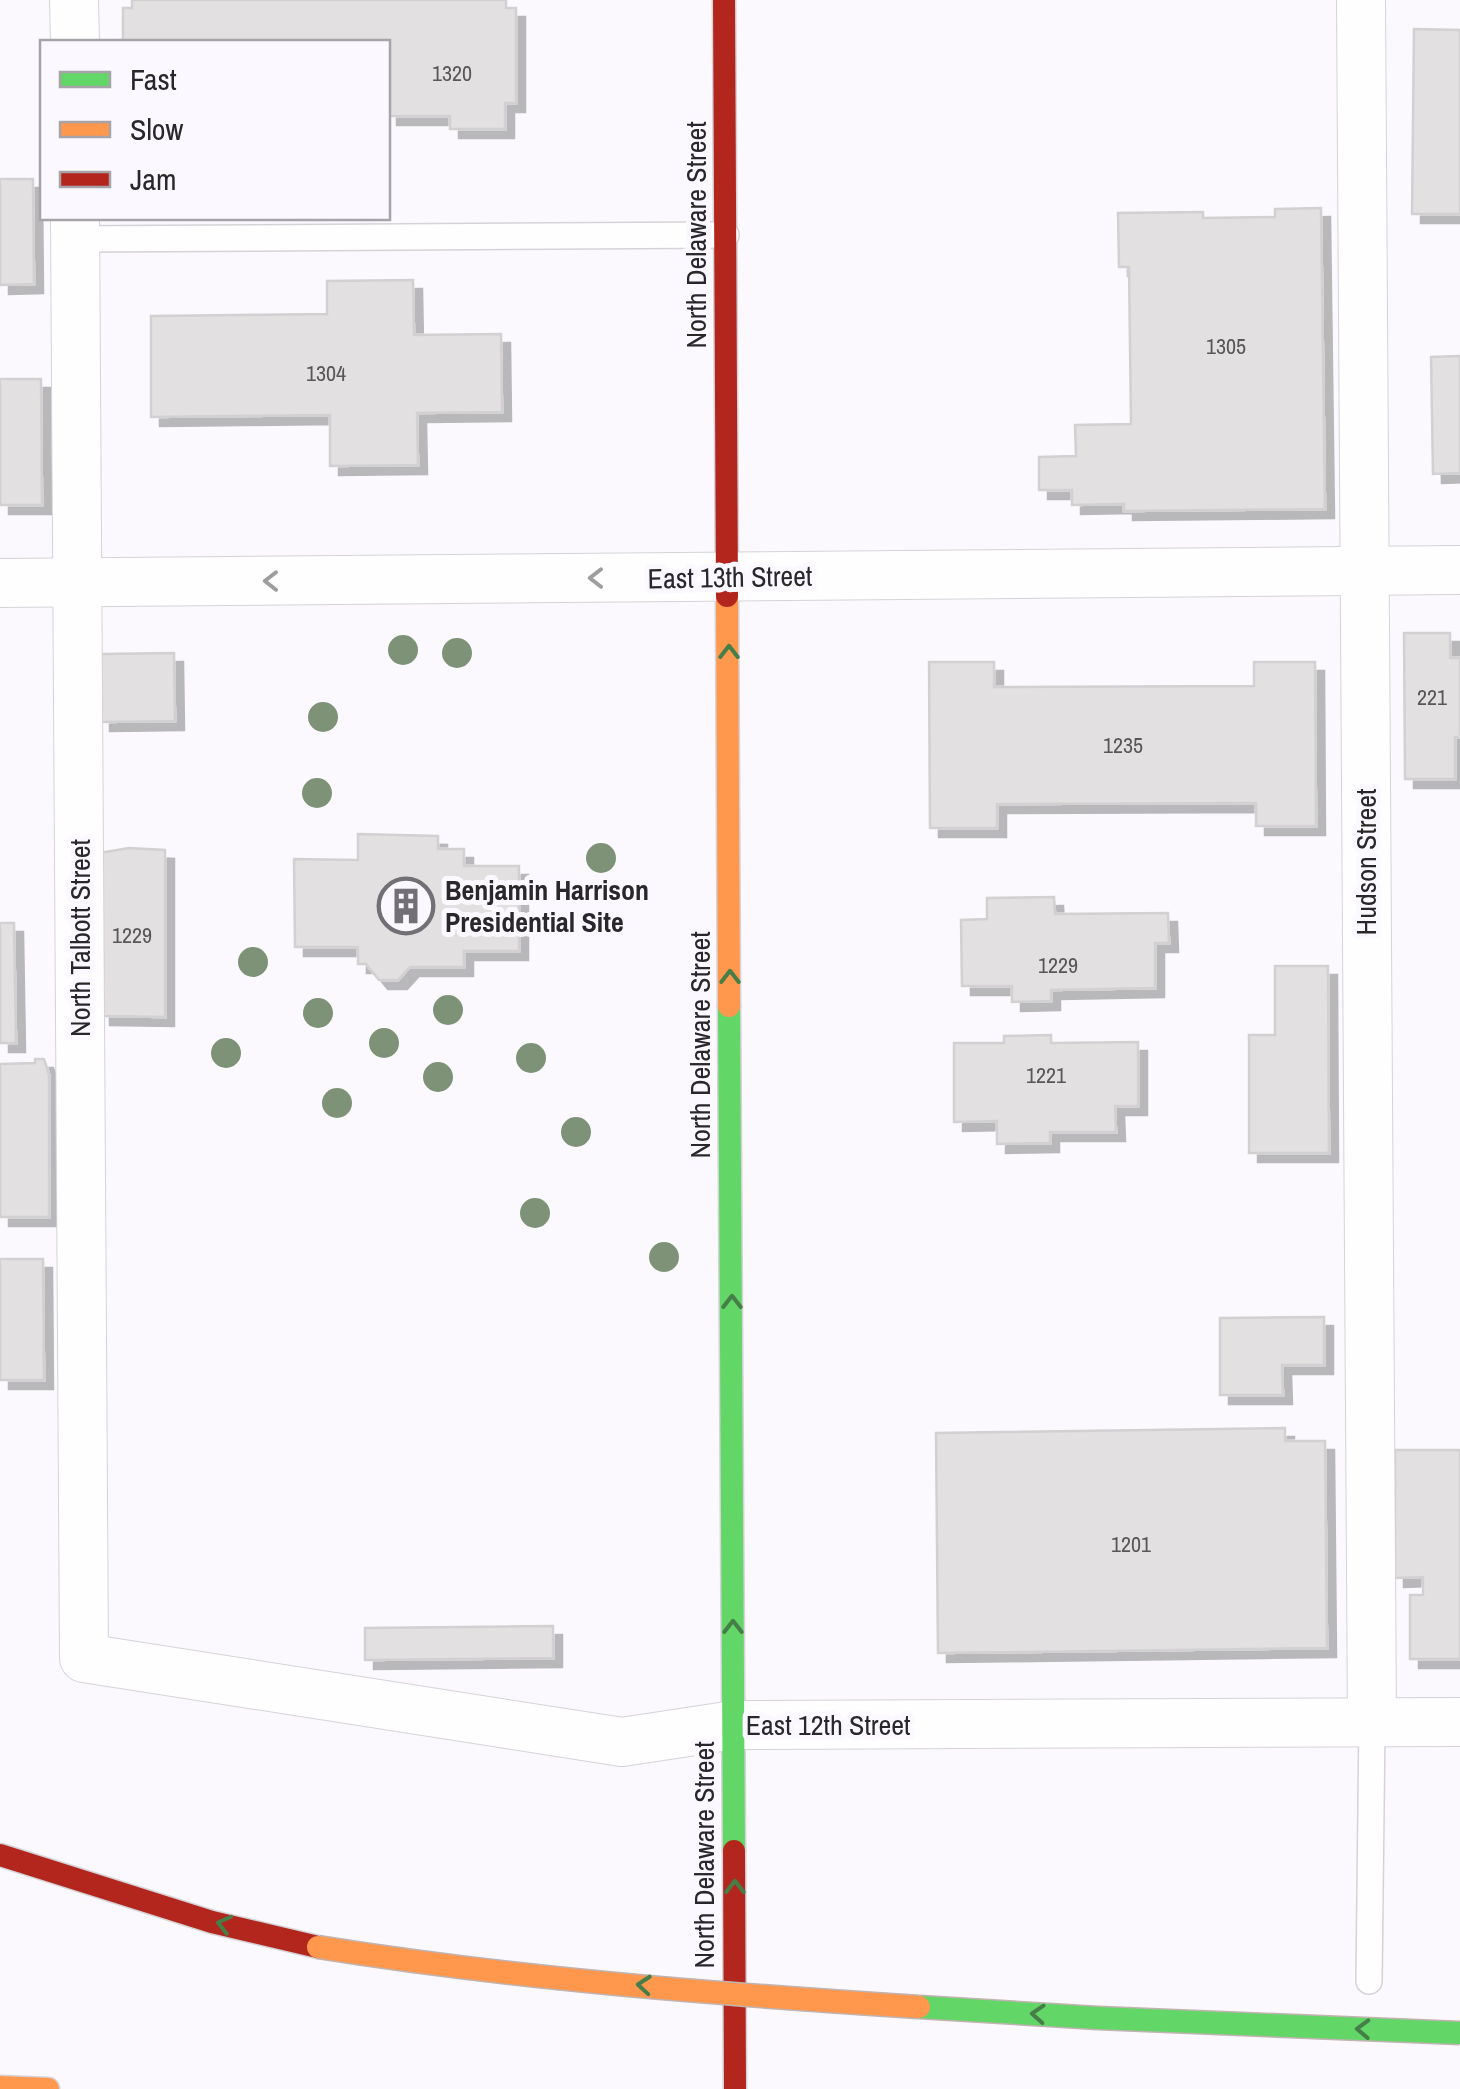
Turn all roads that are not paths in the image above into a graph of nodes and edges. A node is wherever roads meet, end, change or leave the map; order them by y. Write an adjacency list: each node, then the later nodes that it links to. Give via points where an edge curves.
1 (74, 0): 4 (street)
2 (724, 0): 6 (main road, North Delaware Street)
3 (1361, 0): 8 (street, Hudson Street)
4 (74, 40)
5 (75, 228): 6 (lane); 10 (street, North Talbott Street)
6 (726, 235): 9 (main road, North Delaware Street)
7 (1460, 570): 8 (street, East 13th Street)
8 (1364, 571): 9 (street, East 13th Street); 14 (street, Hudson Street)
9 (728, 576): 10 (street, East 13th Street, one-way to 10); 15 (main road, North Delaware Street, one-way to 9)
10 (78, 583): 11 (street, East 13th Street); 12 (street, North Talbott Street)
11 (0, 584)
12 (84, 1658): 15 (street, East 12th Street, via 622,1742)
13 (1460, 1722): 14 (street, East 12th Street)
14 (1372, 1723): 15 (street, East 12th Street); 17 (lane)
15 (734, 1725): 21 (main road, North Delaware Street, one-way to 15)
16 (0, 1854): 18 (main road, one-way to 16, bridge, via 848,2002 442,1967 212,1922)
17 (1369, 1981)
18 (1460, 2033)
19 (0, 2087): 20 (main road)
20 (48, 2089)
21 (736, 2089)

